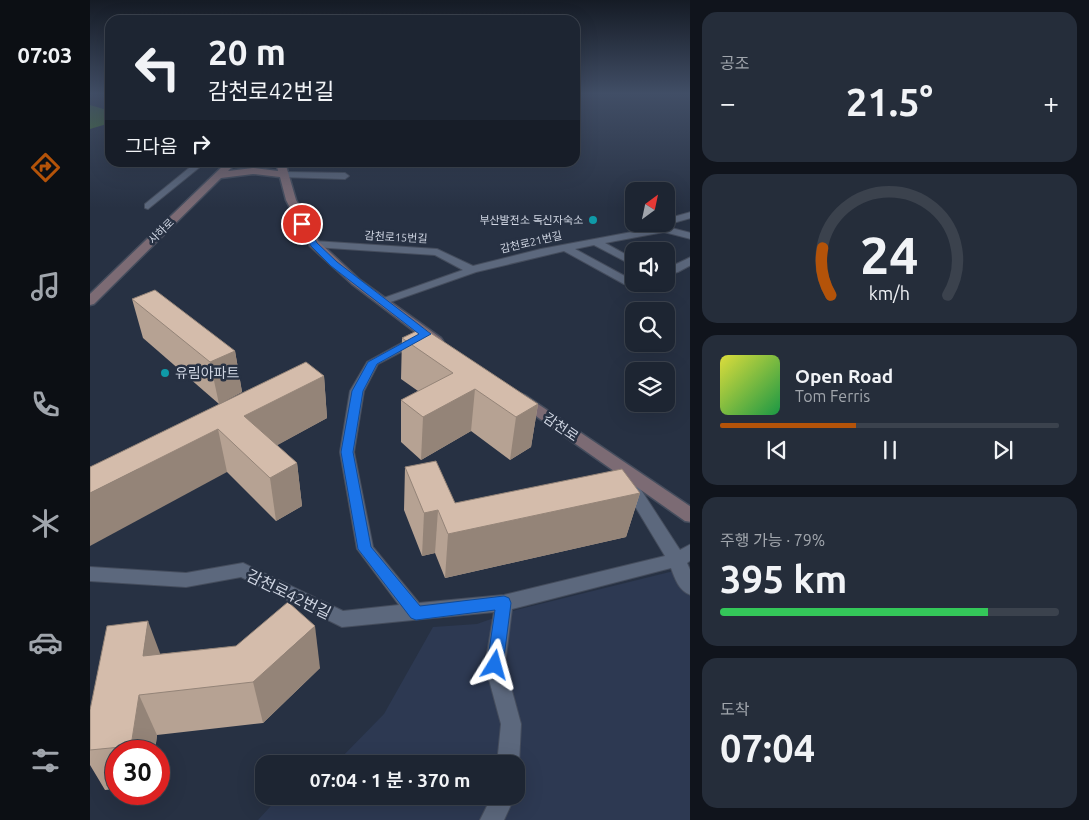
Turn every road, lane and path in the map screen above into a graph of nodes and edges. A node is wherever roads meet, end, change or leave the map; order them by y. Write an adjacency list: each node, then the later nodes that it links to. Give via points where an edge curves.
1 (197, 167): 6 (street)
2 (228, 167): 4 (main road, 사하로)
3 (282, 169): 4 (main road); 5 (street); 13 (main road, via 292,200)
4 (218, 176): 20 (main road, 사하로)
5 (345, 176)
6 (148, 206)
7 (690, 215): 8 (street)
8 (675, 219)
9 (675, 229): 11 (street, 감천로21번길)
10 (634, 232): 12 (street, 감천로21번길)
11 (690, 236)
12 (594, 241): 14 (street, 감천로21번길); 15 (street)
13 (314, 244): 18 (street, 감천로15번길, via 437,252); 21 (main road)
14 (565, 247): 18 (street, 감천로21번길); 19 (street)
15 (625, 258)
16 (690, 260): 17 (street)
17 (675, 269)
18 (472, 270): 21 (street, 감천로21번길)
19 (625, 280)
20 (90, 301)
21 (382, 302): 22 (main road)
22 (426, 334): 23 (main road); 31 (street, via 373,362 357,391 347,452 365,549)
23 (450, 350)
24 (506, 389): 25 (main road, 감천로)
25 (618, 465): 26 (main road, 감천로); 27 (street)
26 (690, 516)
27 (683, 555): 29 (street, via 684,579); 30 (street, 감천로42번길)
28 (90, 574): 31 (street, 감천로42번길, via 186,580 243,570 342,619)
29 (690, 588)
30 (504, 603): 31 (street, 감천로42번길); 32 (street, via 495,665 511,724)
31 (416, 613)
32 (509, 755)
33 (500, 805): 34 (street)
34 (492, 820)

